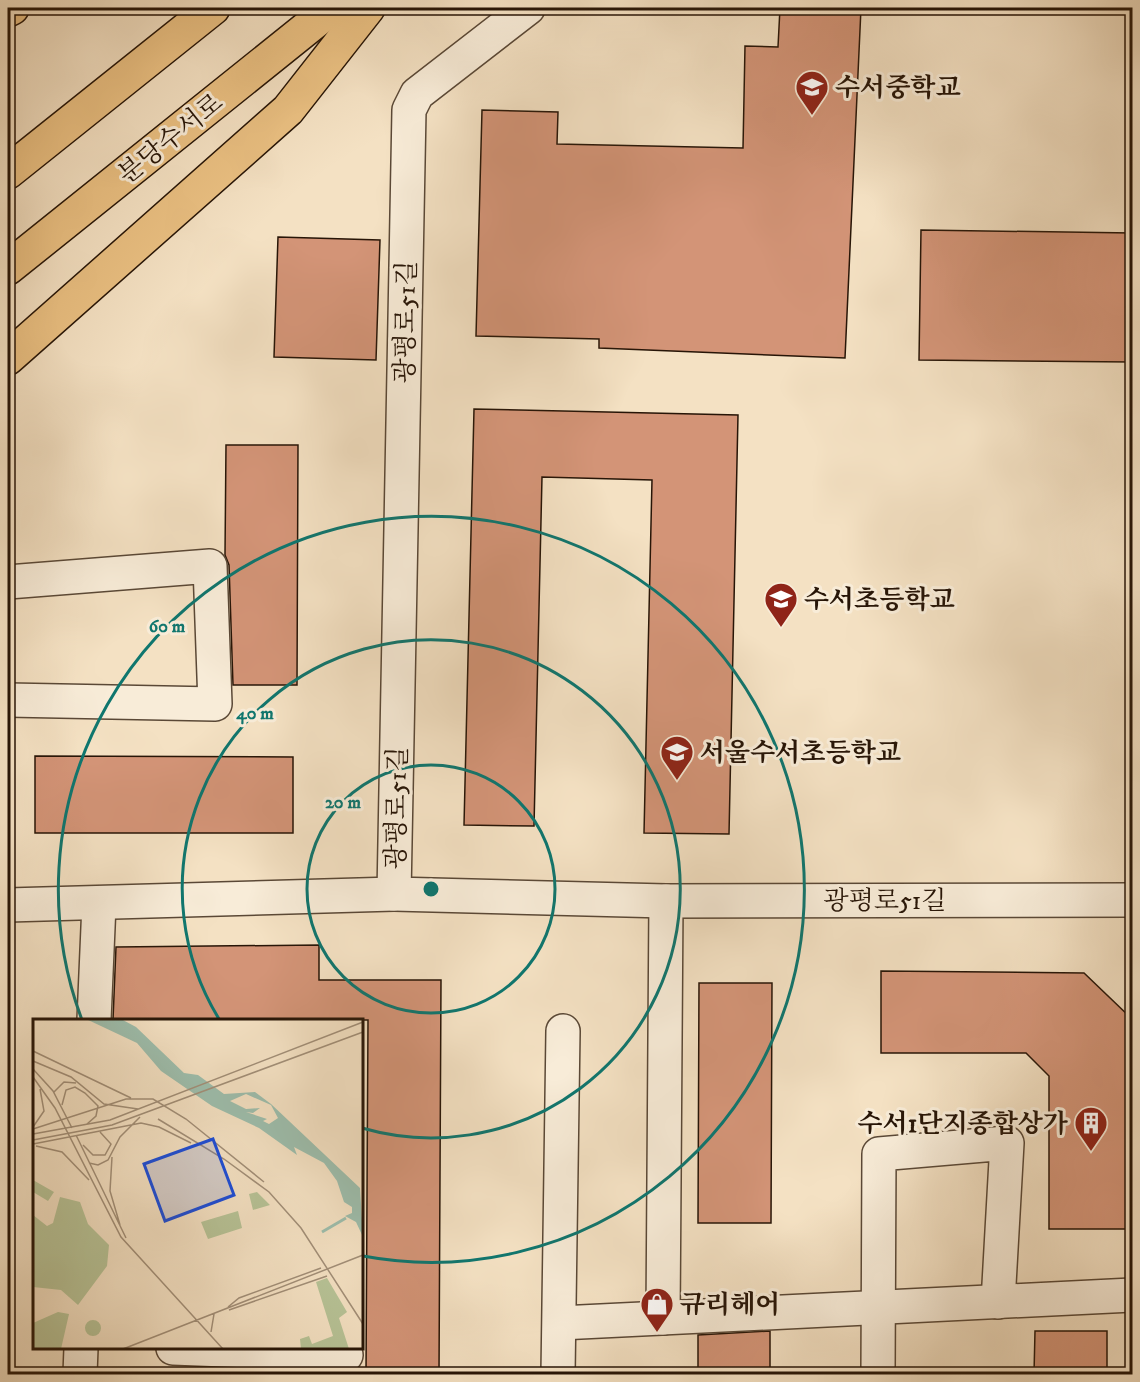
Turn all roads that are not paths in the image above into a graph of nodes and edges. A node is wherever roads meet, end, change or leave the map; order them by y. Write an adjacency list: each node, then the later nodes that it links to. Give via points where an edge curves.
1 (12, 8): 6 (highway)
2 (213, 8): 7 (highway)
3 (332, 8): 8 (highway, 분당수서로)
4 (368, 8): 9 (highway, via 288,110)
5 (528, 8): 12 (street, 광평로51길, via 417,94 409,110)
6 (8, 10)
7 (8, 172)
8 (8, 268)
9 (8, 358)
10 (8, 582): 11 (street, via 210,566 214,704)
11 (8, 700)
12 (394, 894): 14 (street, 광평로51길); 16 (street)
13 (1132, 900): 14 (street, 광평로51길)
14 (666, 901): 22 (street)
15 (8, 904): 16 (street)
16 (99, 904): 17 (street)
17 (94, 1019)
18 (562, 1031): 23 (street)
19 (1132, 1295): 20 (street)
20 (998, 1302): 21 (street); 21 (street, via 1008,1143 879,1154)
21 (878, 1307): 22 (street); 29 (street)
22 (663, 1318): 23 (street)
23 (560, 1323): 28 (street)
24 (81, 1349): 27 (street)
25 (216, 1349): 26 (street)
26 (346, 1355)
27 (80, 1374)
28 (558, 1374)
29 (878, 1374)

